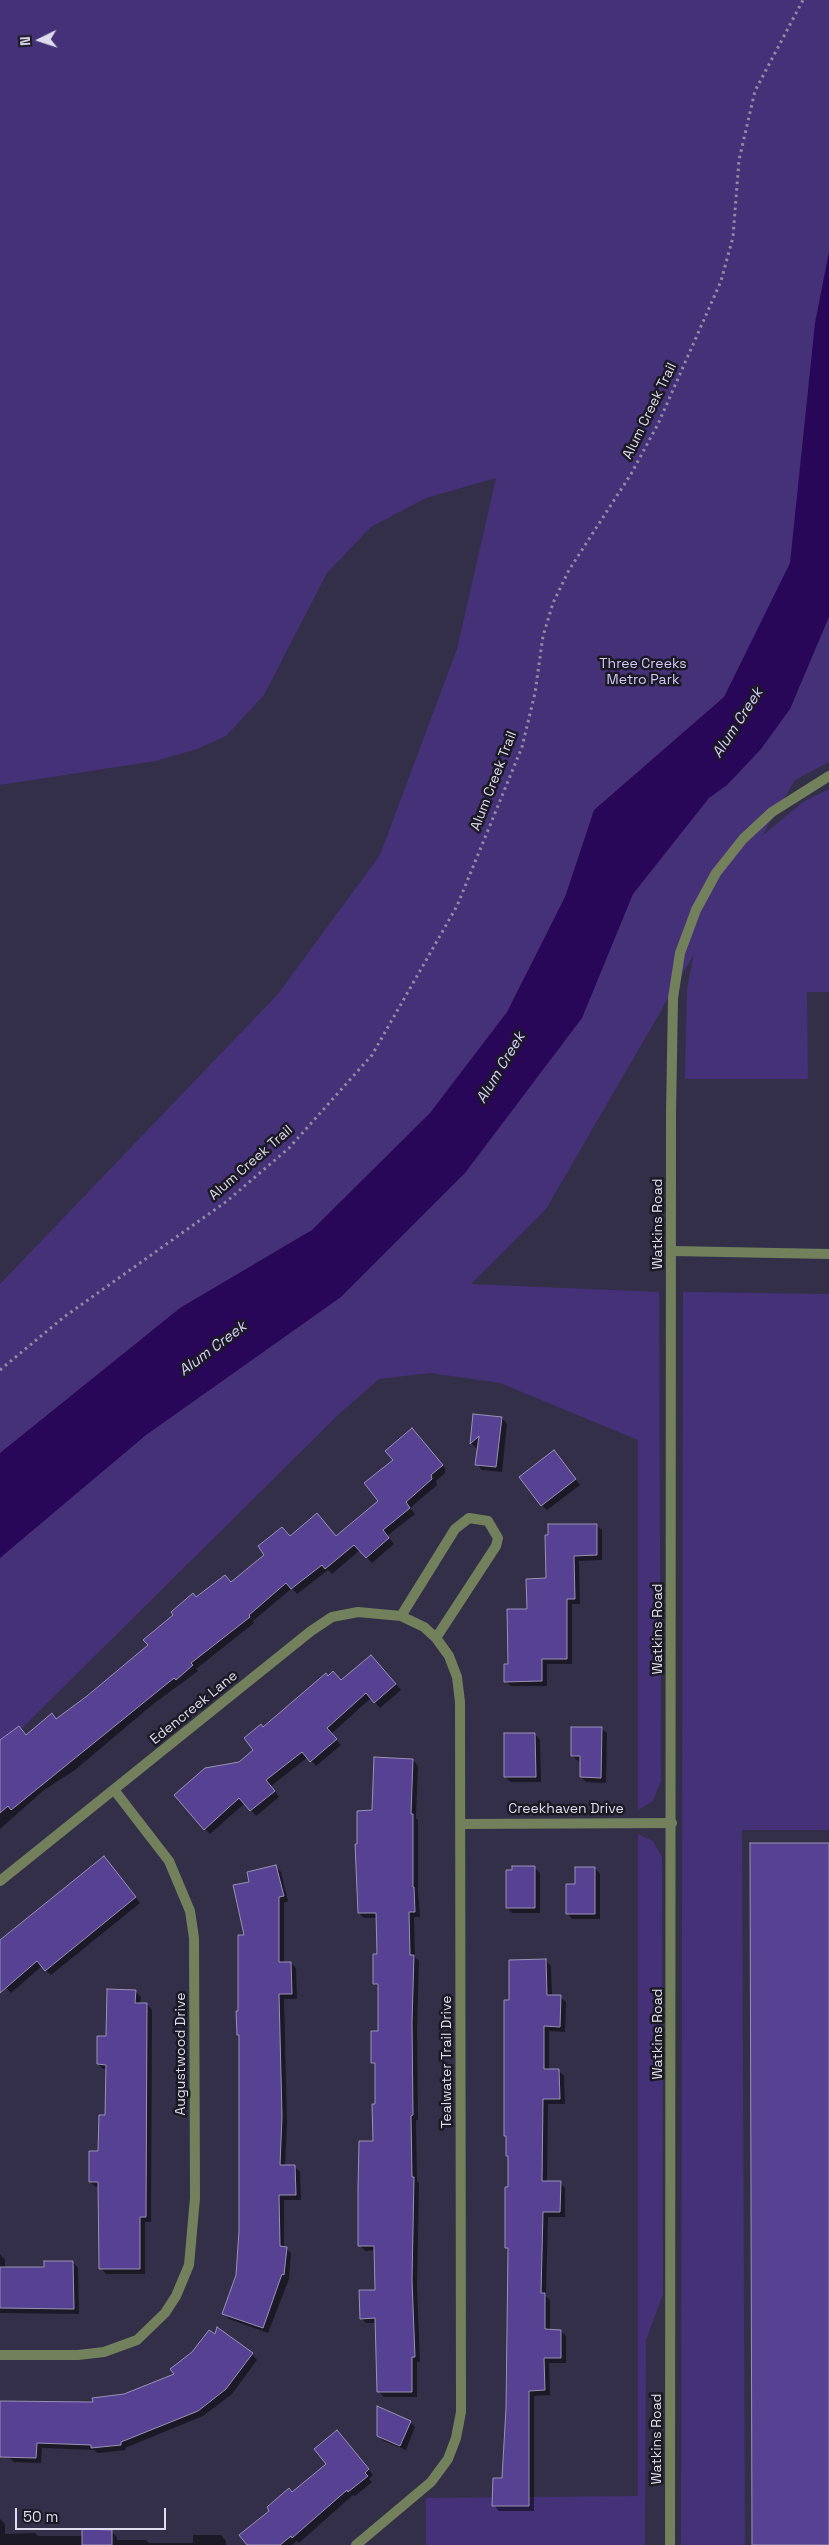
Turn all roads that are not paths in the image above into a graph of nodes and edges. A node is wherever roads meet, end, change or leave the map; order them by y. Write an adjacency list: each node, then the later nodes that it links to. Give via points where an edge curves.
1 (829, 776): 2 (street, Watkins Road, via 772,812 743,839 716,873 696,910 680,954 672,1027)
2 (672, 1251): 3 (street); 8 (street, Watkins Road)
3 (829, 1254)
4 (400, 1616): 5 (street, Edencreek Lane); 6 (street, via 455,1528 469,1518 488,1522 498,1538 496,1546); 7 (street, Edencreek Lane, via 358,1612 332,1617 311,1630)
5 (424, 1627): 6 (street, Tealwater Trail Drive)
6 (436, 1638): 9 (street, Tealwater Trail Drive, via 449,1656 460,1702)
7 (115, 1791): 10 (street, Edencreek Lane); 11 (street, Augustwood Drive, via 169,1861 190,1912 194,1938 194,2223 189,2265 165,2314 137,2340 104,2352 78,2355)
8 (672, 1823): 9 (street, Creekhaven Drive); 13 (street, Watkins Road)
9 (461, 1824): 12 (street, Tealwater Trail Drive, via 461,2412 448,2460 418,2495)
10 (0, 1881)
11 (0, 2355)
12 (356, 2545)
13 (670, 2545)

